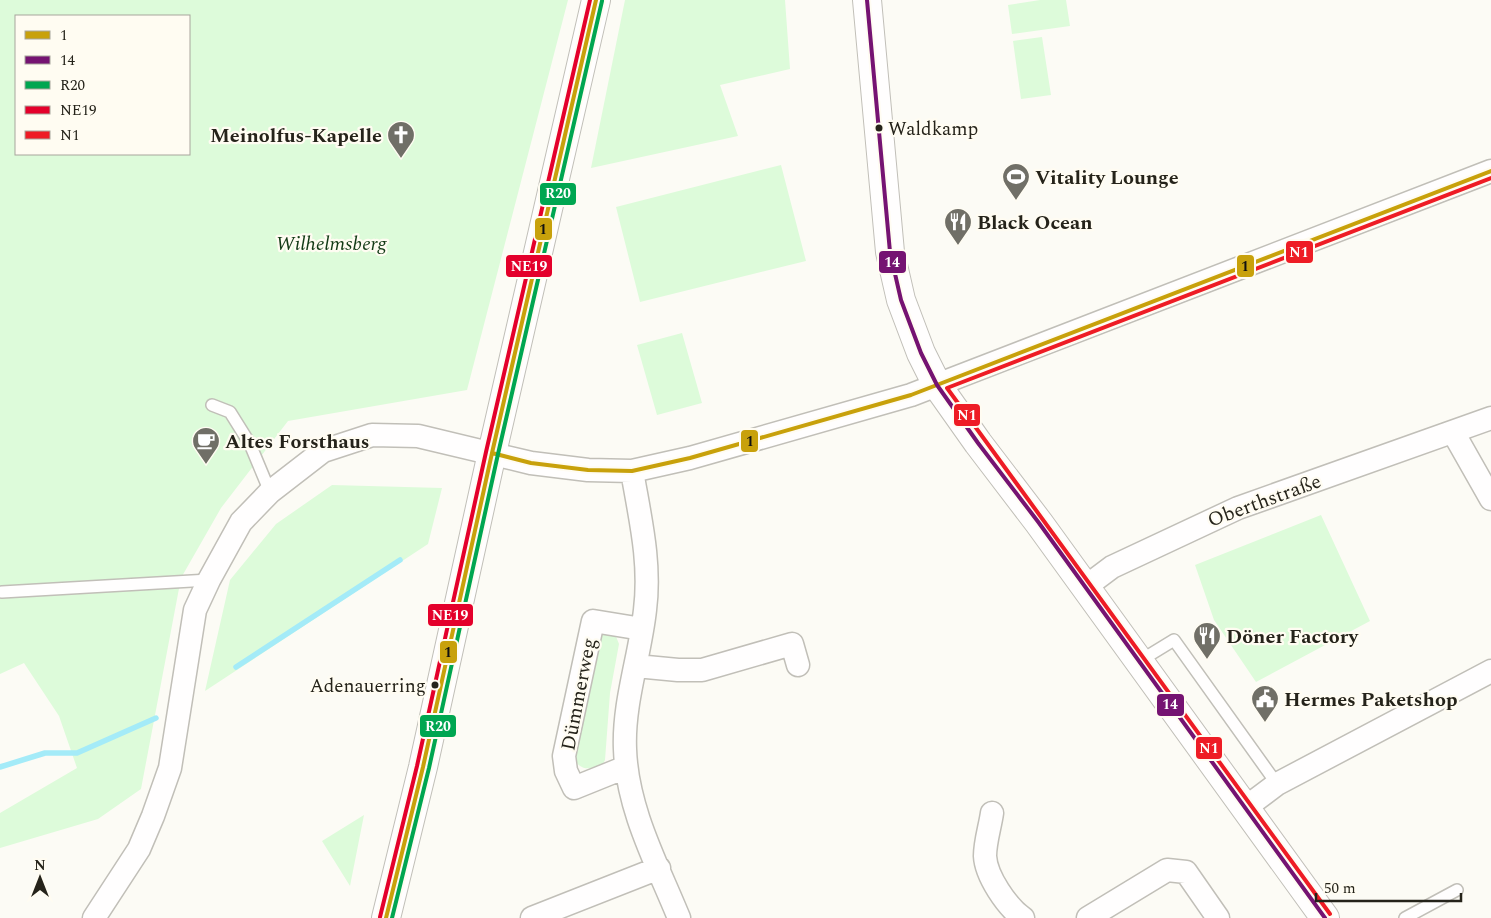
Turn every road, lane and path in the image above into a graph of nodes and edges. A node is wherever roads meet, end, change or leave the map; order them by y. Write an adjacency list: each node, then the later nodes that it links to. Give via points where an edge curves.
1 (596, 0): 8 (main road)
2 (867, 0): 4 (main road, via 890,252 901,300)
3 (1491, 171): 4 (street)
4 (938, 385): 9 (street, via 822,422); 13 (main road)
5 (212, 406): 10 (lane, via 230,412 250,444)
6 (1491, 418): 7 (street, Oberthstraße)
7 (1453, 432): 11 (street); 13 (street, Oberthstraße, via 1301,494 1238,508 1195,526 1112,567)
8 (492, 452): 9 (street, via 531,463); 10 (street, via 418,436 372,436 323,451); 27 (main road, via 423,767)
9 (632, 471): 15 (street, via 646,556)
10 (270, 492): 12 (street, via 241,522)
11 (1491, 499)
12 (209, 580): 14 (lane); 26 (street, via 195,610 168,776 139,849)
13 (1084, 588): 16 (main road)
14 (2, 592)
15 (642, 629): 18 (street); 20 (street, Dümmerweg, via 593,621 564,756 574,788)
16 (1138, 662): 21 (lane, via 1174,640); 22 (main road)
17 (798, 665): 18 (street, via 792,644 702,670)
18 (636, 666): 20 (street, via 628,714)
19 (1491, 671): 21 (street)
20 (626, 767): 24 (street, via 636,813)
21 (1277, 784): 22 (street)
22 (1245, 808): 33 (main road)
23 (992, 813): 30 (street, via 985,857 1001,894)
24 (658, 868): 28 (street); 29 (street)
25 (1457, 890): 34 (lane)
26 (94, 918)
27 (386, 918)
28 (532, 918)
29 (679, 918)
30 (1023, 918)
31 (1088, 918): 32 (street, via 1167,870 1186,872)
32 (1218, 918)
33 (1325, 918)
34 (1405, 918)

